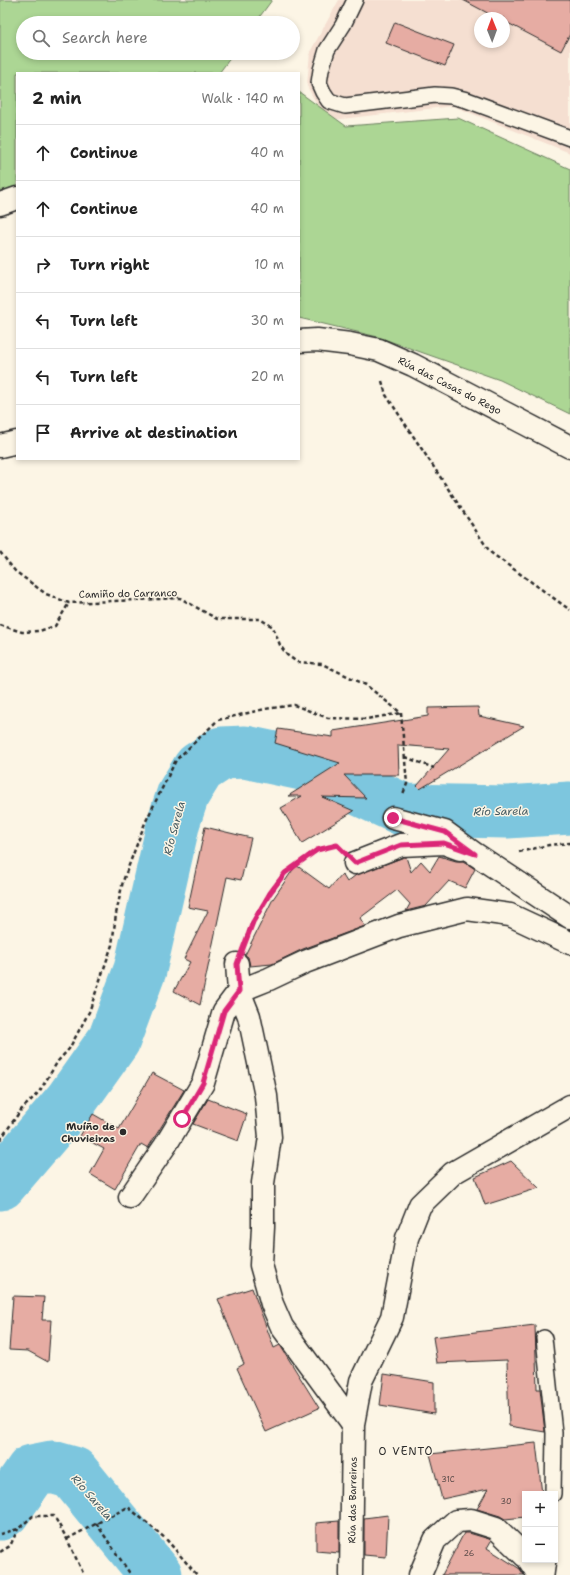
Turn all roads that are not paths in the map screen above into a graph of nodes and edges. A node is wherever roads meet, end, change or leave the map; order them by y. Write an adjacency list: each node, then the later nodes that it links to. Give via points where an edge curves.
1 (355, 0): 2 (lane, via 327,50 321,70 319,83 329,101 345,106 435,95 451,96)
2 (570, 138)
3 (16, 198): 4 (street)
4 (0, 204)
5 (300, 340): 8 (street, Rúa das Casas do Rego, via 350,344 379,350 413,365)
6 (16, 442): 7 (street)
7 (0, 446)
8 (570, 447)
9 (393, 818): 10 (street, via 445,832)
10 (475, 854): 11 (street, via 444,843 401,845); 12 (street)
11 (355, 863)
12 (570, 917)
13 (570, 943): 15 (street, via 510,915 467,910 399,926 304,962)
14 (237, 964): 15 (street)
15 (239, 991): 17 (street, via 224,1011 203,1083); 19 (street, via 249,1016 266,1096 270,1136 264,1183 261,1265 272,1304 282,1327)
16 (570, 1106): 19 (street, Rúa das Barreiras, via 453,1173 420,1205 407,1238 392,1317 361,1381)
17 (130, 1197)
18 (544, 1338): 20 (lane, via 554,1433)
19 (353, 1424): 24 (street, Rúa das Barreiras)
20 (553, 1491)
21 (522, 1553): 25 (street, via 496,1528 471,1520 456,1521 434,1540)
22 (531, 1563): 26 (street)
23 (548, 1563): 27 (lane)
24 (351, 1575)
25 (420, 1575)
26 (539, 1575)
27 (546, 1575)

